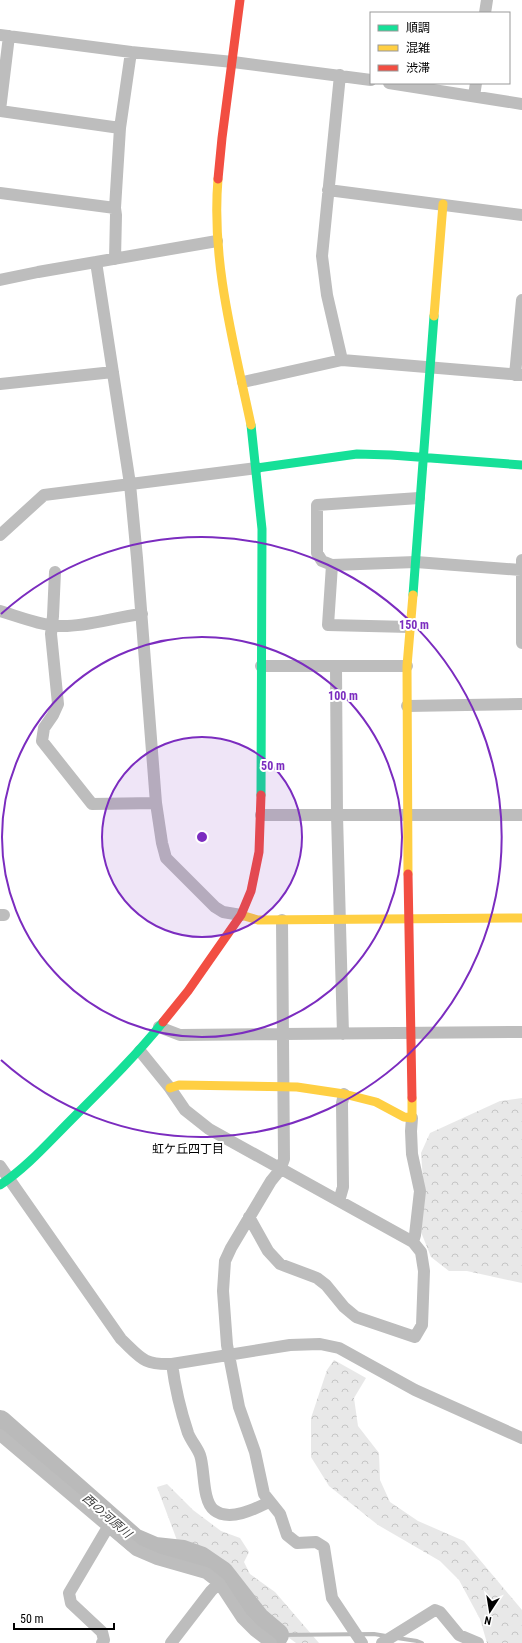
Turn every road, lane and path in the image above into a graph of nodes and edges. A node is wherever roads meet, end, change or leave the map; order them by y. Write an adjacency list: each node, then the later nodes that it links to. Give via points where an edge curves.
1 (240, 0): 6 (street)
2 (487, 0): 3 (street)
3 (486, 12)
4 (5, 36): 5 (street); 13 (street)
5 (131, 52): 6 (street); 14 (street)
6 (233, 62): 7 (street); 20 (street, via 217,192)
7 (340, 75): 8 (street); 15 (street)
8 (370, 80)
9 (396, 84): 11 (street)
10 (476, 84): 11 (street)
11 (474, 96): 12 (street)
12 (522, 104)
13 (0, 111): 14 (street)
14 (120, 128): 18 (street)
15 (328, 190): 17 (street); 25 (street, via 322,256)
16 (0, 194): 18 (street)
17 (443, 204): 19 (street); 26 (street)
18 (115, 208): 21 (street)
19 (522, 215)
20 (217, 241): 21 (street); 29 (street, via 223,289)
21 (115, 259): 22 (street)
22 (96, 262): 23 (street); 27 (street)
23 (0, 280)
24 (522, 300): 28 (street)
25 (342, 360): 26 (street); 29 (street)
26 (430, 368): 28 (street); 31 (street)
27 (113, 372): 30 (street); 34 (street)
28 (518, 375)
29 (243, 382): 33 (street)
30 (0, 384)
31 (422, 458): 32 (street); 33 (street, via 357,454); 35 (street)
32 (522, 465)
33 (257, 468): 34 (street); 47 (street, via 262,529)
34 (130, 484): 36 (street, via 44,495); 43 (street)
35 (419, 498): 37 (street); 38 (street, via 317,505 317,553 322,561)
36 (0, 534)
37 (416, 562): 38 (street); 39 (street); 45 (street)
38 (332, 565): 45 (street, via 328,625)
39 (522, 565): 41 (street)
40 (55, 572): 44 (street)
41 (522, 598): 46 (street)
42 (0, 611): 44 (street)
43 (142, 614): 44 (street, via 86,625); 52 (street)
44 (52, 625): 52 (street, via 58,704 44,728 42,741 92,804)
45 (410, 627): 49 (street)
46 (522, 643)
47 (261, 666): 48 (street); 54 (street)
48 (336, 666): 49 (street); 55 (street)
49 (407, 666): 51 (street)
50 (522, 704): 51 (street)
51 (407, 706): 56 (street)
52 (156, 803): 57 (street, via 166,858 222,912)
53 (522, 814): 56 (street)
54 (261, 815): 55 (street); 57 (street, via 259,852 251,891)
55 (337, 815): 56 (street); 61 (street)
56 (407, 815): 58 (street)
57 (241, 915): 60 (street, via 258,920); 62 (street, via 188,991)
58 (410, 918): 59 (street); 61 (street); 64 (street)
59 (522, 918)
60 (282, 920): 61 (street); 66 (street)
61 (341, 920): 65 (street)
62 (159, 1027): 66 (street, via 180,1035); 67 (street)
63 (522, 1032): 64 (street)
64 (412, 1033): 65 (street); 71 (street)
65 (343, 1034): 66 (street)
66 (283, 1035): 68 (street)
67 (140, 1051): 69 (street); 74 (street, via 48,1144)
68 (285, 1086): 69 (street, via 179,1085); 70 (street); 73 (street, via 284,1159)
69 (170, 1088): 73 (street, via 185,1110 209,1129)
70 (344, 1094): 71 (street, via 376,1102 404,1117); 75 (street, via 343,1188)
71 (412, 1118): 77 (street, via 412,1154 420,1190)
72 (0, 1166): 74 (street)
73 (280, 1170): 75 (street); 76 (street)
74 (5, 1182): 79 (street, via 121,1339 142,1359 157,1365)
75 (339, 1201): 77 (street)
76 (249, 1217): 77 (street, via 268,1251 280,1264 318,1278 344,1308 356,1317 415,1337 422,1325 424,1271 420,1252); 78 (street, via 225,1261 223,1291)
77 (413, 1242)
78 (229, 1356): 79 (street); 81 (street, via 290,1345 320,1344 339,1348 415,1390); 82 (street, via 238,1407 250,1436 264,1494)
79 (172, 1364): 82 (street, via 188,1434 200,1454 209,1504 215,1511 231,1516)
80 (0, 1435): 83 (street)
81 (522, 1438)
82 (269, 1502): 88 (street, via 280,1514 287,1535 297,1543 316,1542 324,1547 332,1598)
83 (108, 1527): 84 (street, via 136,1550 206,1573); 85 (street, via 69,1593 71,1602 102,1632)
84 (219, 1583): 86 (street); 87 (street, via 242,1618)
85 (102, 1643)
86 (171, 1643)
87 (271, 1643)
88 (362, 1643)
89 (382, 1643): 90 (street, via 435,1610 440,1612 459,1635)
90 (478, 1643)

